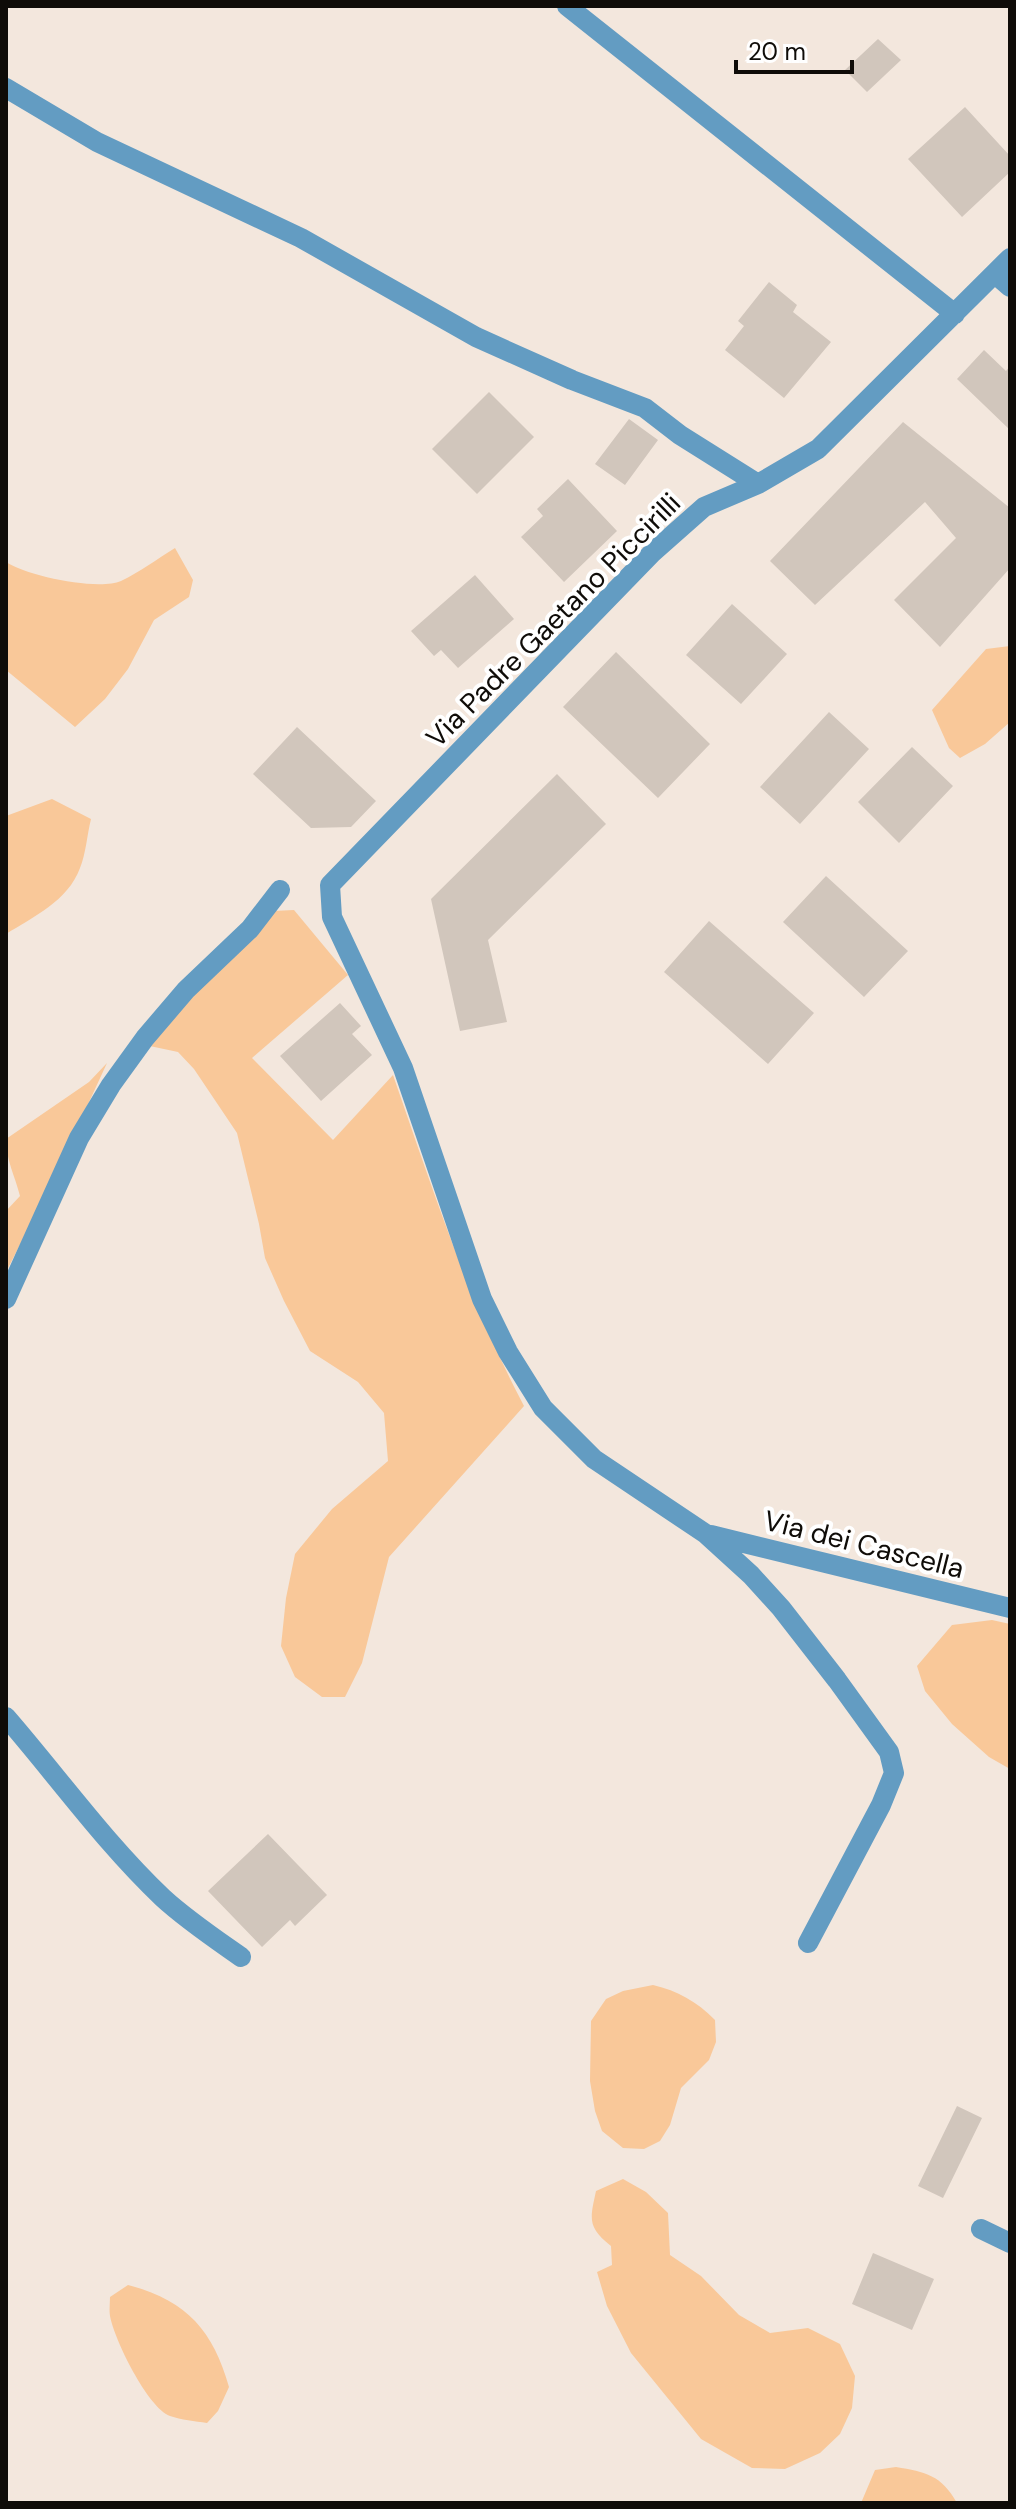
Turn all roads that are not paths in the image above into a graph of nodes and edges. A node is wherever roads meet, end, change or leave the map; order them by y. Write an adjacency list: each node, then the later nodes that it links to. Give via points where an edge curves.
1 (567, 6): 5 (street)
2 (6, 88): 6 (street, via 97,142 301,238 476,337 645,408)
3 (1010, 258): 4 (street, Via Padre Gaetano Piccirilli)
4 (1002, 280): 5 (street, Via Padre Gaetano Piccirilli)
5 (955, 314): 6 (street, Via Padre Gaetano Piccirilli, via 818,449)
6 (758, 484): 9 (street, Via Padre Gaetano Piccirilli, via 704,507 652,553 330,885 332,917 403,1068 482,1299 508,1352 543,1408 594,1459)
7 (280, 890): 8 (street, via 250,929 186,990 111,1085 79,1138)
8 (6, 1299)
9 (706, 1534): 10 (street, Via dei Cascella); 12 (street, via 781,1608 873,1727 892,1762 894,1773 881,1805)
10 (1010, 1608)
11 (6, 1717): 13 (street, via 95,1826 163,1898)
12 (808, 1943)
13 (241, 1957)
14 (981, 2229): 15 (street)
15 (1010, 2243)

